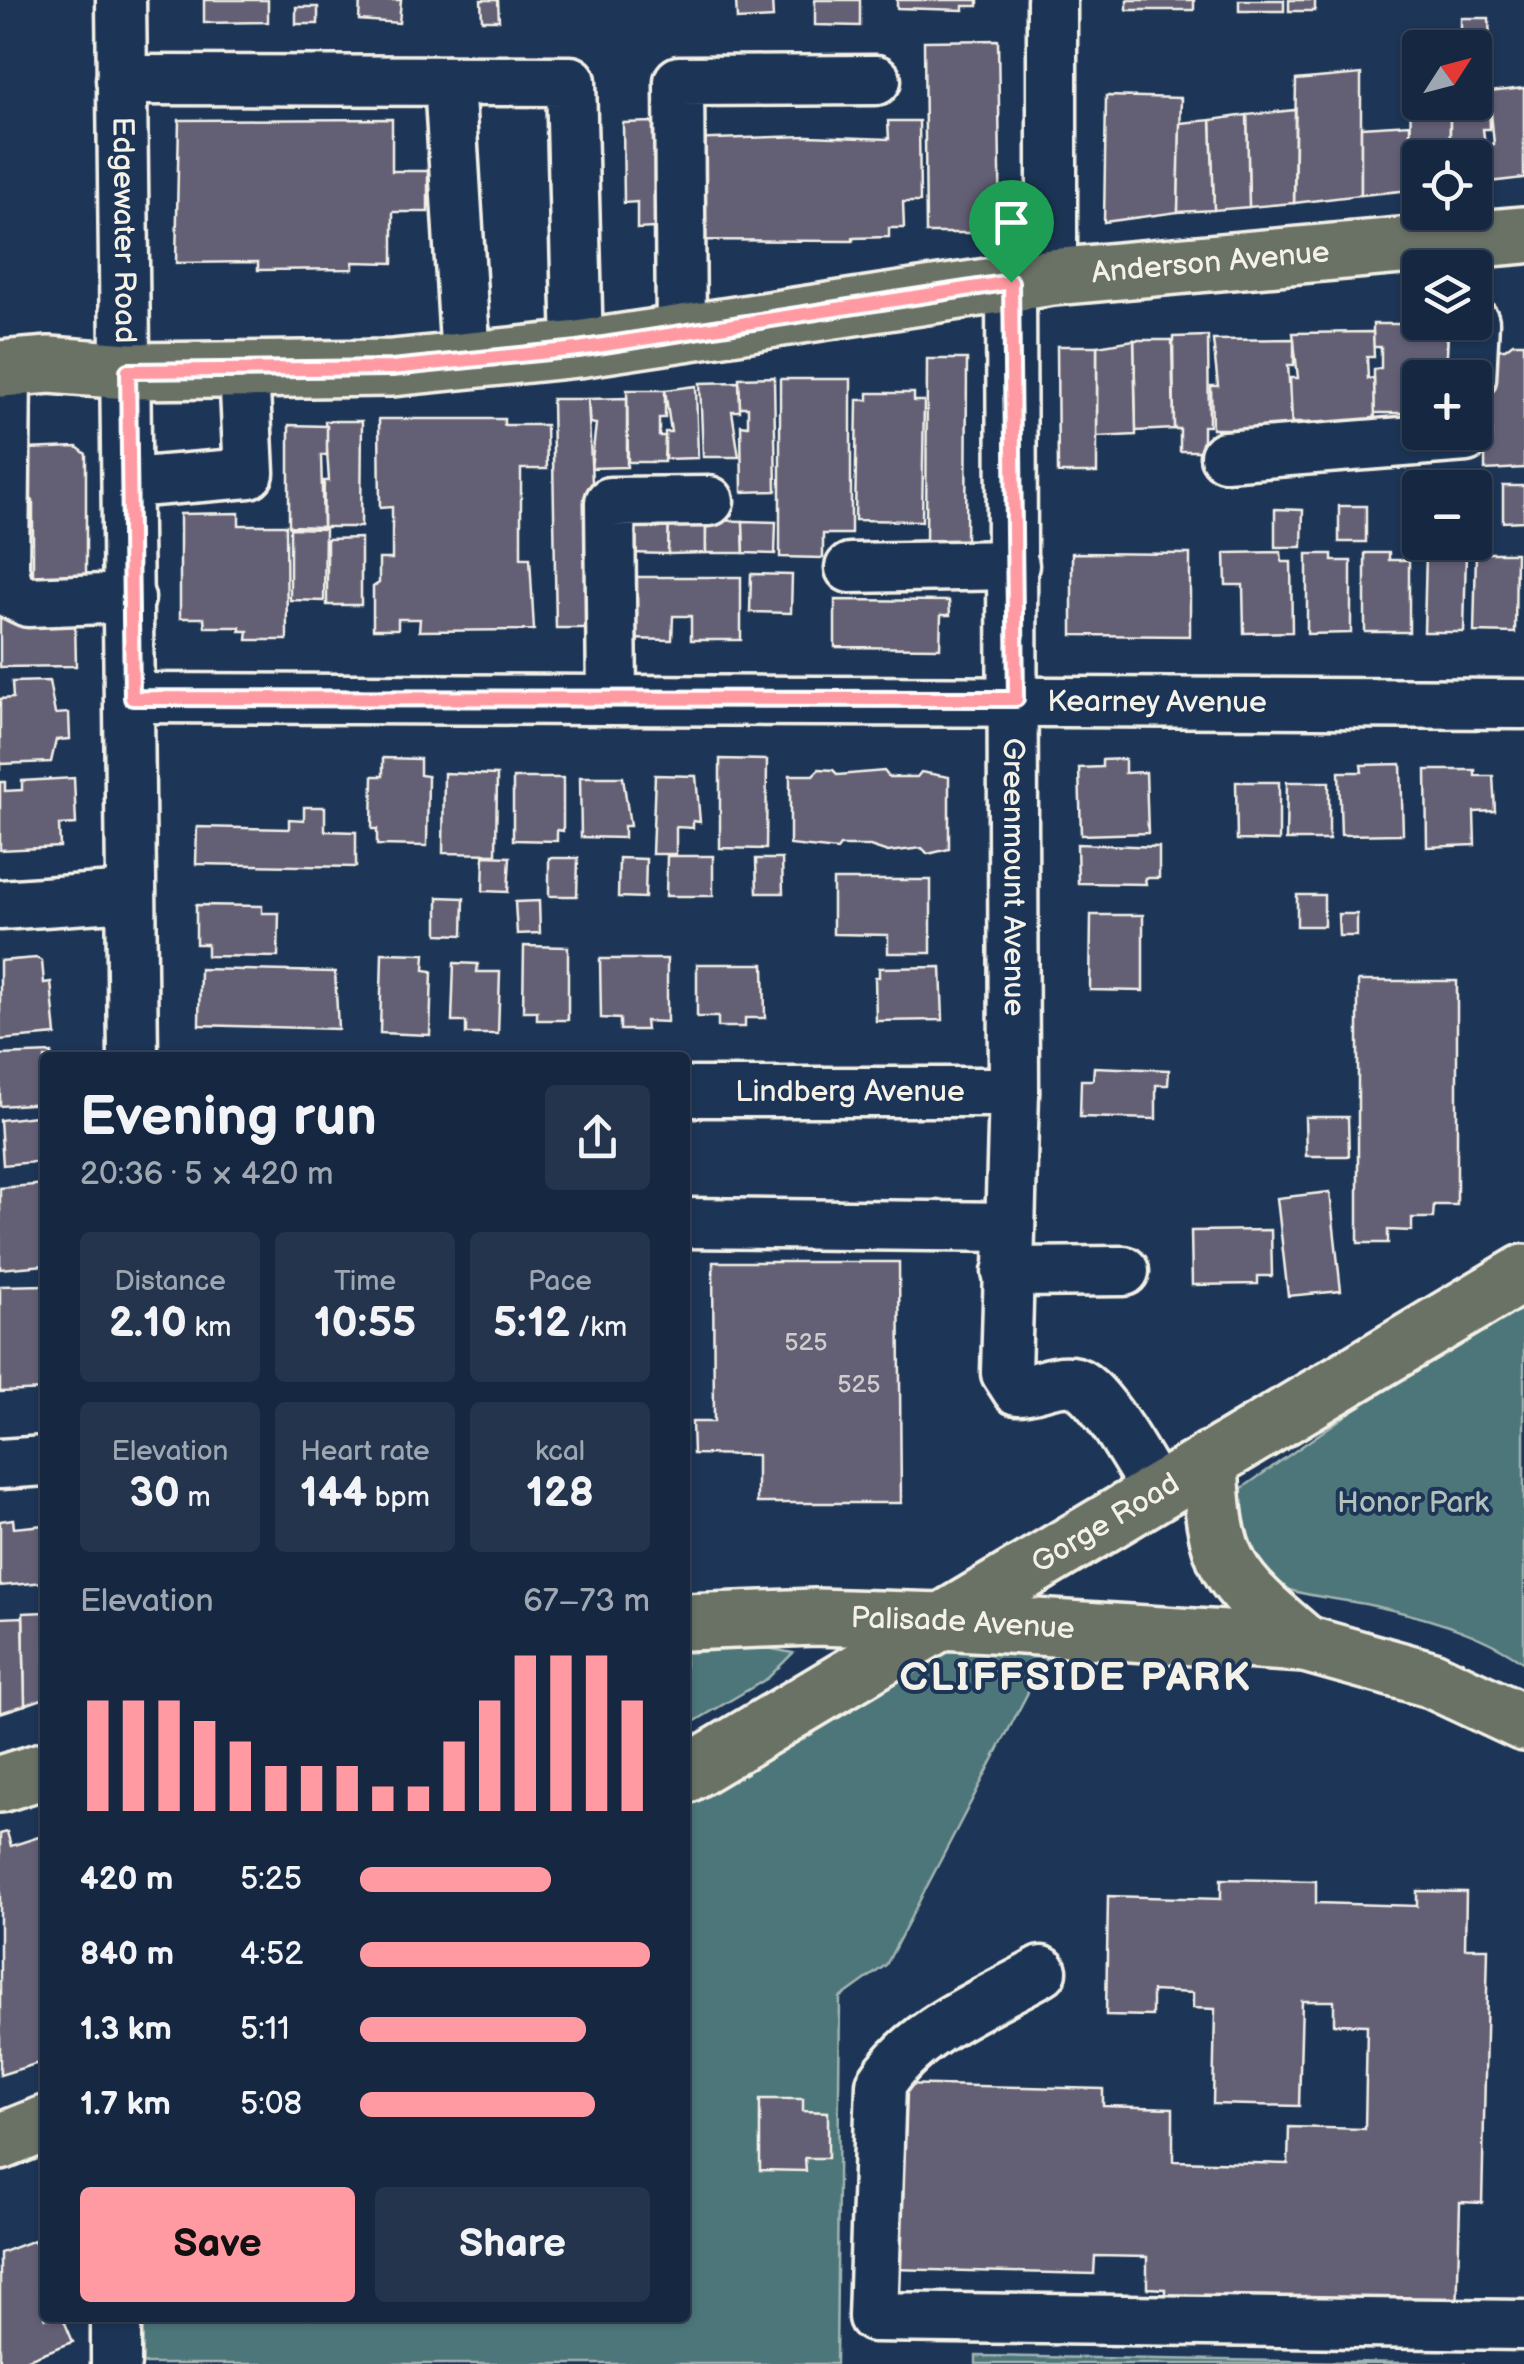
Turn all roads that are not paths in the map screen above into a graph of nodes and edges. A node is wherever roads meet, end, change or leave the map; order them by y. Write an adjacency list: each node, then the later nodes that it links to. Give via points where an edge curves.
1 (121, 0): 3 (street, Edgewater Road)
2 (1052, 0): 9 (street, Greenmount Avenue)
3 (121, 80): 5 (street); 15 (street, Edgewater Road)
4 (876, 80): 10 (street, via 678,81)
5 (450, 81): 11 (street, via 571,81); 12 (street)
6 (1524, 235): 7 (main road, Anderson Avenue)
7 (1480, 250)
8 (1402, 258): 9 (main road, Anderson Avenue)
9 (1032, 279): 10 (main road, Anderson Avenue); 20 (street, Greenmount Avenue)
10 (681, 333): 11 (main road, Anderson Avenue)
11 (578, 349): 12 (main road, Anderson Avenue)
12 (466, 360): 14 (main road, Anderson Avenue)
13 (3, 369): 15 (main road, Anderson Avenue, via 50,364); 22 (street, via 9,593 28,602)
14 (244, 370): 15 (main road, Anderson Avenue); 18 (street, via 249,473)
15 (128, 371): 18 (street, Edgewater Road)
16 (1402, 441): 17 (street)
17 (1225, 456)
18 (130, 483): 22 (street, Edgewater Road)
19 (709, 501): 24 (street, via 610,502)
20 (1014, 564): 21 (street); 25 (street, Greenmount Avenue)
21 (850, 568)
22 (130, 598): 23 (street, Edgewater Road)
23 (132, 698): 24 (street, Kearney Avenue); 27 (street, Edgewater Road)
24 (612, 699): 25 (street, Kearney Avenue)
25 (1016, 699): 26 (street, Kearney Avenue); 31 (street, Greenmount Avenue)
26 (1524, 704)
27 (130, 896): 28 (street); 29 (street, Edgewater Road)
28 (0, 905)
29 (133, 1052)
30 (690, 1092): 31 (street, Lindberg Avenue)
31 (1014, 1092): 33 (street, Greenmount Avenue)
32 (690, 1223): 33 (street)
33 (1008, 1249): 34 (street); 39 (street, Greenmount Avenue, via 1004,1354 1010,1384 1017,1390 1068,1380 1090,1391)
34 (1124, 1270)
35 (1524, 1273): 37 (main road, Gorge Road)
36 (40, 1460): 38 (street)
37 (1210, 1460): 39 (main road, Gorge Road); 42 (main road, via 1219,1548 1243,1591)
38 (0, 1464)
39 (1157, 1492): 40 (main road, Gorge Road)
40 (942, 1620): 41 (main road, Palisade Avenue); 42 (main road, Palisade Avenue); 45 (main road, Gorge Road)
41 (690, 1622)
42 (1305, 1644): 43 (main road, Palisade Avenue, via 1430,1679)
43 (1524, 1723)
44 (40, 1772): 46 (main road)
45 (690, 1772)
46 (0, 1784)
47 (1042, 1971): 51 (street, via 931,2034 898,2059 880,2084 874,2317)
48 (40, 2126): 49 (main road)
49 (0, 2142)
50 (116, 2322): 52 (street)
51 (1524, 2325)
52 (116, 2364)

